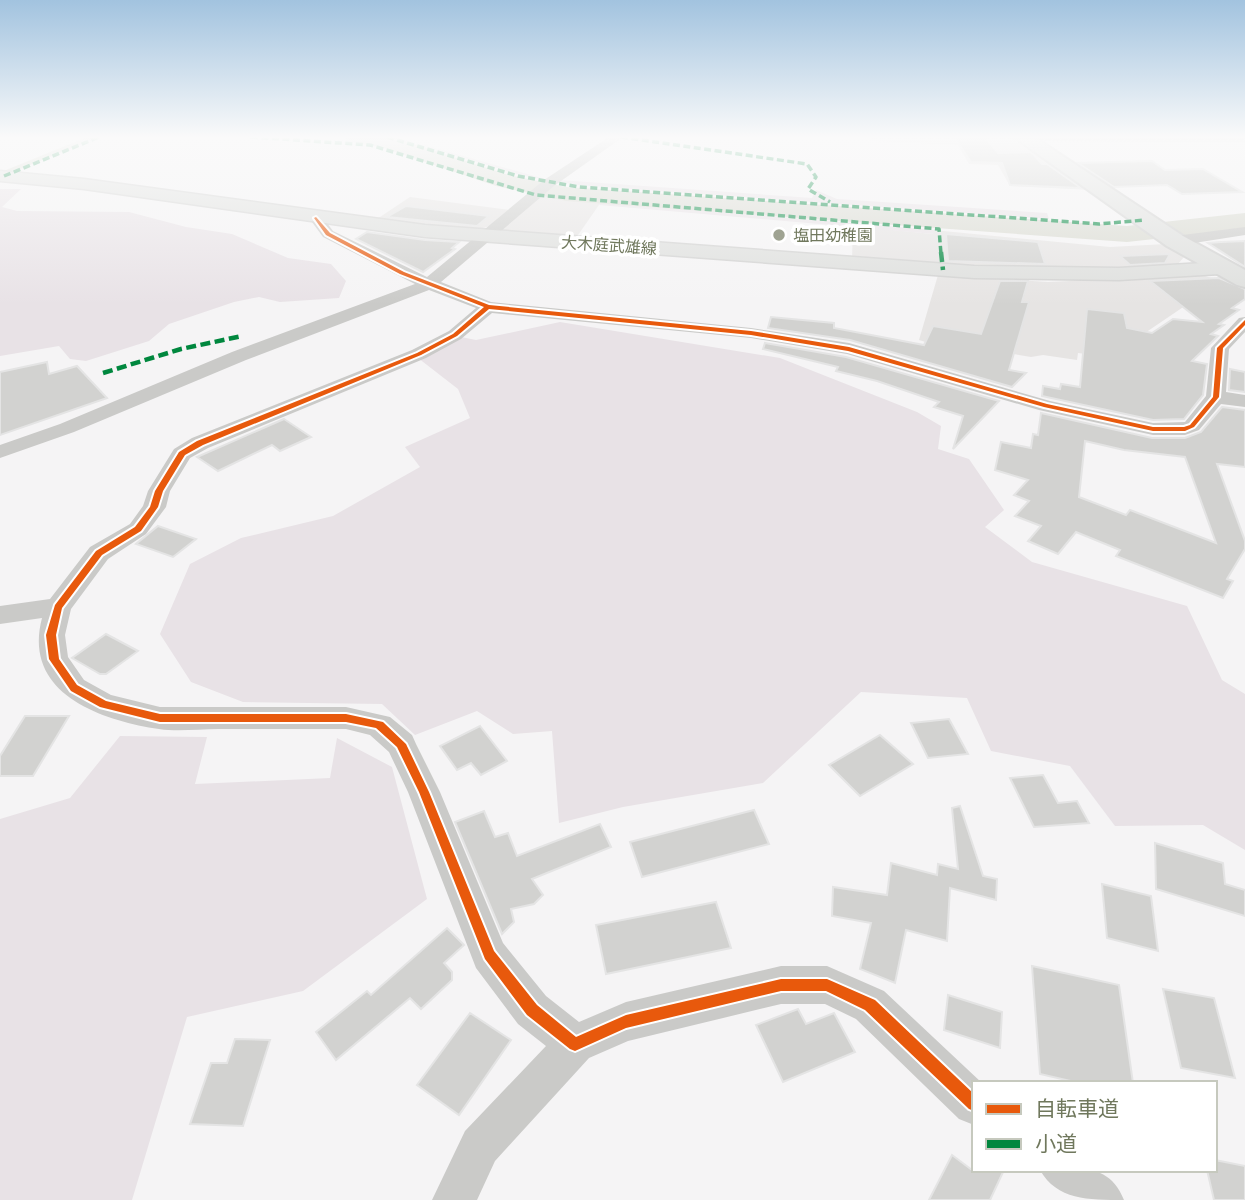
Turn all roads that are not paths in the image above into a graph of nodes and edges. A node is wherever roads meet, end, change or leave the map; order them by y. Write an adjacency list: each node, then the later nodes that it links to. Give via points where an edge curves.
1 (145, 193): 4 (main road, 大木庭武雄線)
2 (1105, 193): 7 (highway)
3 (536, 195): 6 (street)
4 (316, 218): 6 (main road, 大木庭武雄線); 9 (street, via 328,234)
5 (1245, 231): 7 (street)
6 (485, 236): 8 (main road, 大木庭武雄線, via 974,272); 9 (street)
7 (1175, 241): 8 (highway)
8 (1237, 275)
9 (429, 284): 10 (street); 14 (street)
10 (488, 307): 12 (street, via 751,333 849,349 1046,406 1153,429 1192,426); 15 (street, via 454,335 419,354 182,454 138,529 99,553)
11 (1245, 322): 12 (street, via 1220,348)
12 (1216, 397): 13 (street)
13 (1245, 401)
14 (0, 452)
15 (58, 607): 16 (street); 17 (street, via 51,635 54,659 74,688 103,704 160,718 346,718 379,725 401,744 407,756 489,955 532,1010)
16 (0, 615)
17 (575, 1044): 18 (street, via 626,1022 768,988 827,985 870,1005); 20 (street, via 480,1146)
18 (972, 1102)
19 (1065, 1172): 21 (street)
20 (454, 1200)
21 (1102, 1200)

